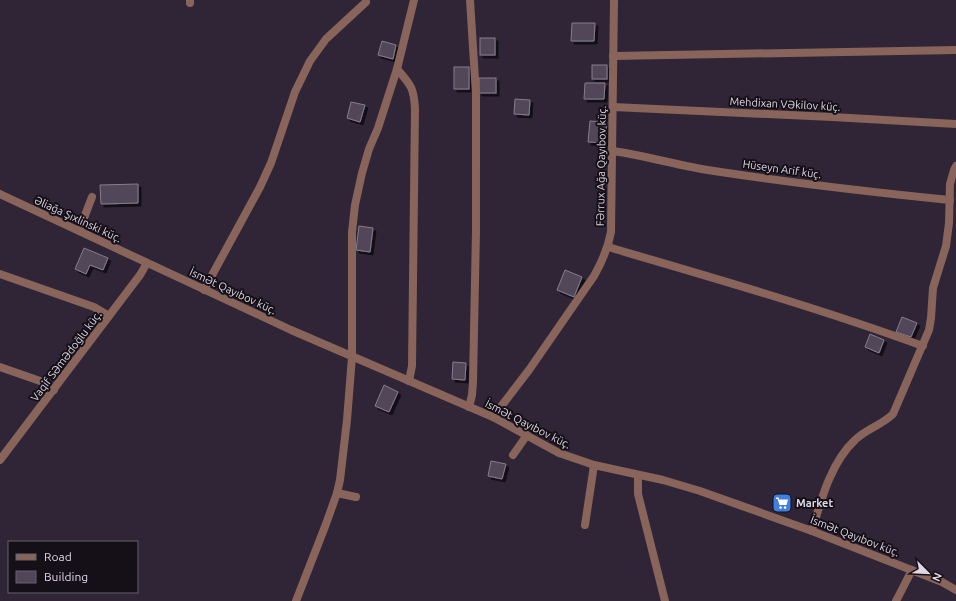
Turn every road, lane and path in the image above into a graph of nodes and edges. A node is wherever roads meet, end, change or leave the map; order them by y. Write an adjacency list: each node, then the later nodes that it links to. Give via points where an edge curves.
1 (414, 0): 7 (street)
2 (470, 0): 26 (street, via 476,96 476,231 473,382)
3 (614, 0): 6 (street, Fərrux Ağa Qayıbov küç.)
4 (366, 2): 19 (street, via 326,39 310,61 295,92 271,163 260,187)
5 (956, 50): 6 (street)
6 (614, 56): 8 (street, Fərrux Ağa Qayıbov küç.)
7 (397, 69): 22 (street, via 369,149 355,205 352,232); 24 (street, via 410,84 415,109 412,366)
8 (613, 107): 9 (street, Mehdixan Vəkilov küç.); 10 (street, Fərrux Ağa Qayıbov küç.)
9 (956, 124)
10 (613, 151): 14 (street, Hüseyn Arif küç., via 713,171 863,192); 16 (street, Fərrux Ağa Qayıbov küç., via 611,232)
11 (956, 166): 14 (street, via 950,184)
12 (0, 194): 15 (street, Əliağa Şıxlinski küç.)
13 (92, 197): 15 (street)
14 (950, 200): 21 (street, via 946,246 933,288 929,330)
15 (79, 231): 17 (street, Əliağa Şıxlinski küç.)
16 (608, 247): 21 (street, via 763,292); 27 (street, Fərrux Ağa Qayıbov küç., via 594,276)
17 (147, 263): 19 (street, İsmət Qayıbov küç.); 20 (street, Vaqif Səmədoğlu küç.)
18 (0, 274): 20 (street, via 94,307)
19 (204, 290): 22 (street, İsmət Qayıbov küç.)
20 (109, 316): 25 (street, Vaqif Səmədoğlu küç.)
21 (923, 346): 36 (street, via 893,414 886,421 855,439 844,452 829,478)
22 (352, 357): 24 (street, İsmət Qayıbov küç.); 33 (street)
23 (0, 367): 25 (street, via 40,381)
24 (408, 381): 26 (street, İsmət Qayıbov küç.)
25 (54, 390): 30 (street, Vaqif Səmədoğlu küç.)
26 (469, 406): 27 (street, İsmət Qayıbov küç.)
27 (493, 417): 28 (street, İsmət Qayıbov küç.)
28 (527, 436): 29 (street); 31 (street, İsmət Qayıbov küç., via 559,453)
29 (513, 455)
30 (0, 460)
31 (594, 465): 32 (street, İsmət Qayıbov küç.); 35 (street)
32 (638, 475): 36 (street, İsmət Qayıbov küç., via 685,486); 40 (street, via 638,494)
33 (337, 493): 34 (street); 39 (street)
34 (356, 497)
35 (585, 525)
36 (812, 531): 37 (street, İsmət Qayıbov küç.)
37 (912, 570): 38 (street, İsmət Qayıbov küç.); 41 (street)
38 (955, 588)
39 (296, 601)
40 (665, 601)
41 (896, 601)

